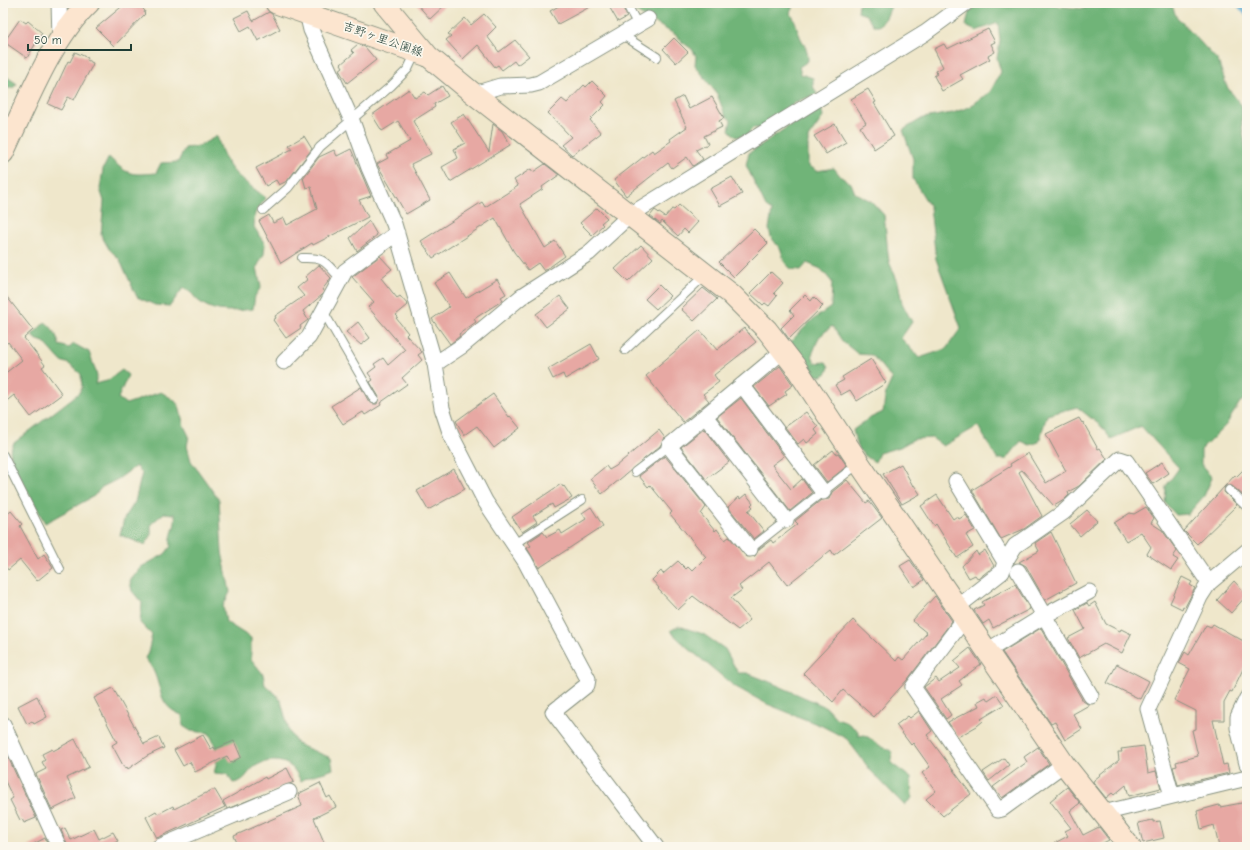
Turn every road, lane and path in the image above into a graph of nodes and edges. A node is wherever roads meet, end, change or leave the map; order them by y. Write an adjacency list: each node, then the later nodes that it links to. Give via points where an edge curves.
1 (59, 3): 10 (street)
2 (89, 3): 10 (street)
3 (276, 3): 7 (street, 吉野ヶ里公園線)
4 (384, 3): 11 (street, 吉野ヶ里公園線)
5 (626, 3): 8 (lane)
6 (966, 3): 17 (street, via 925,33)
7 (307, 13): 11 (street, 吉野ヶ里公園線); 14 (street, via 311,30)
8 (643, 22): 9 (street)
9 (621, 34): 12 (lane); 13 (street, via 538,83 500,86)
10 (60, 38): 15 (street)
11 (423, 54): 13 (street); 14 (lane)
12 (657, 57)
13 (474, 94): 17 (street)
14 (352, 120): 16 (lane, via 320,147 288,188); 18 (street)
15 (3, 153)
16 (264, 210)
17 (630, 215): 20 (street); 26 (street, via 589,253 521,296 462,346)
18 (397, 233): 21 (street, via 355,262); 26 (street)
19 (302, 258): 21 (lane, via 322,259)
20 (705, 274): 23 (lane); 24 (street, via 731,294 767,330)
21 (340, 278): 22 (street)
22 (323, 311): 25 (street, via 309,337); 28 (lane)
23 (625, 350)
24 (783, 351): 27 (street); 32 (street)
25 (284, 362)
26 (435, 364): 40 (street, via 442,408 451,435 485,501)
27 (742, 385): 29 (street); 36 (street)
28 (374, 399)
29 (704, 416): 30 (street); 39 (street)
30 (669, 446): 33 (lane); 41 (street)
31 (3, 456): 44 (lane)
32 (859, 463): 36 (lane); 48 (street)
33 (635, 472)
34 (956, 481): 43 (street)
35 (1229, 490): 38 (lane)
36 (823, 492): 39 (lane)
37 (582, 500): 40 (lane)
38 (1247, 507)
39 (786, 520): 41 (lane)
40 (514, 544): 62 (street, via 588,679 587,685 552,712)
41 (750, 549)
42 (1247, 551): 46 (street)
43 (1004, 562): 46 (street, via 1015,546 1064,512 1120,459 1126,461); 48 (street, via 1002,572)
44 (60, 569)
45 (1018, 571): 49 (street)
46 (1209, 584): 58 (street, via 1200,597 1148,709)
47 (1089, 592): 49 (street)
48 (961, 613): 50 (street); 54 (street, via 913,687 998,810)
49 (1044, 616): 50 (street); 51 (street)
50 (987, 651): 54 (street)
51 (1091, 696)
52 (1247, 698): 55 (street, via 1238,717 1238,728)
53 (3, 724): 60 (street)
54 (1064, 764): 59 (street)
55 (1247, 764)
56 (1247, 778): 58 (street)
57 (289, 792): 61 (street)
58 (1172, 796): 59 (street)
59 (1103, 813): 63 (street)
60 (59, 847)
61 (159, 847)
62 (656, 847)
63 (1130, 847)

